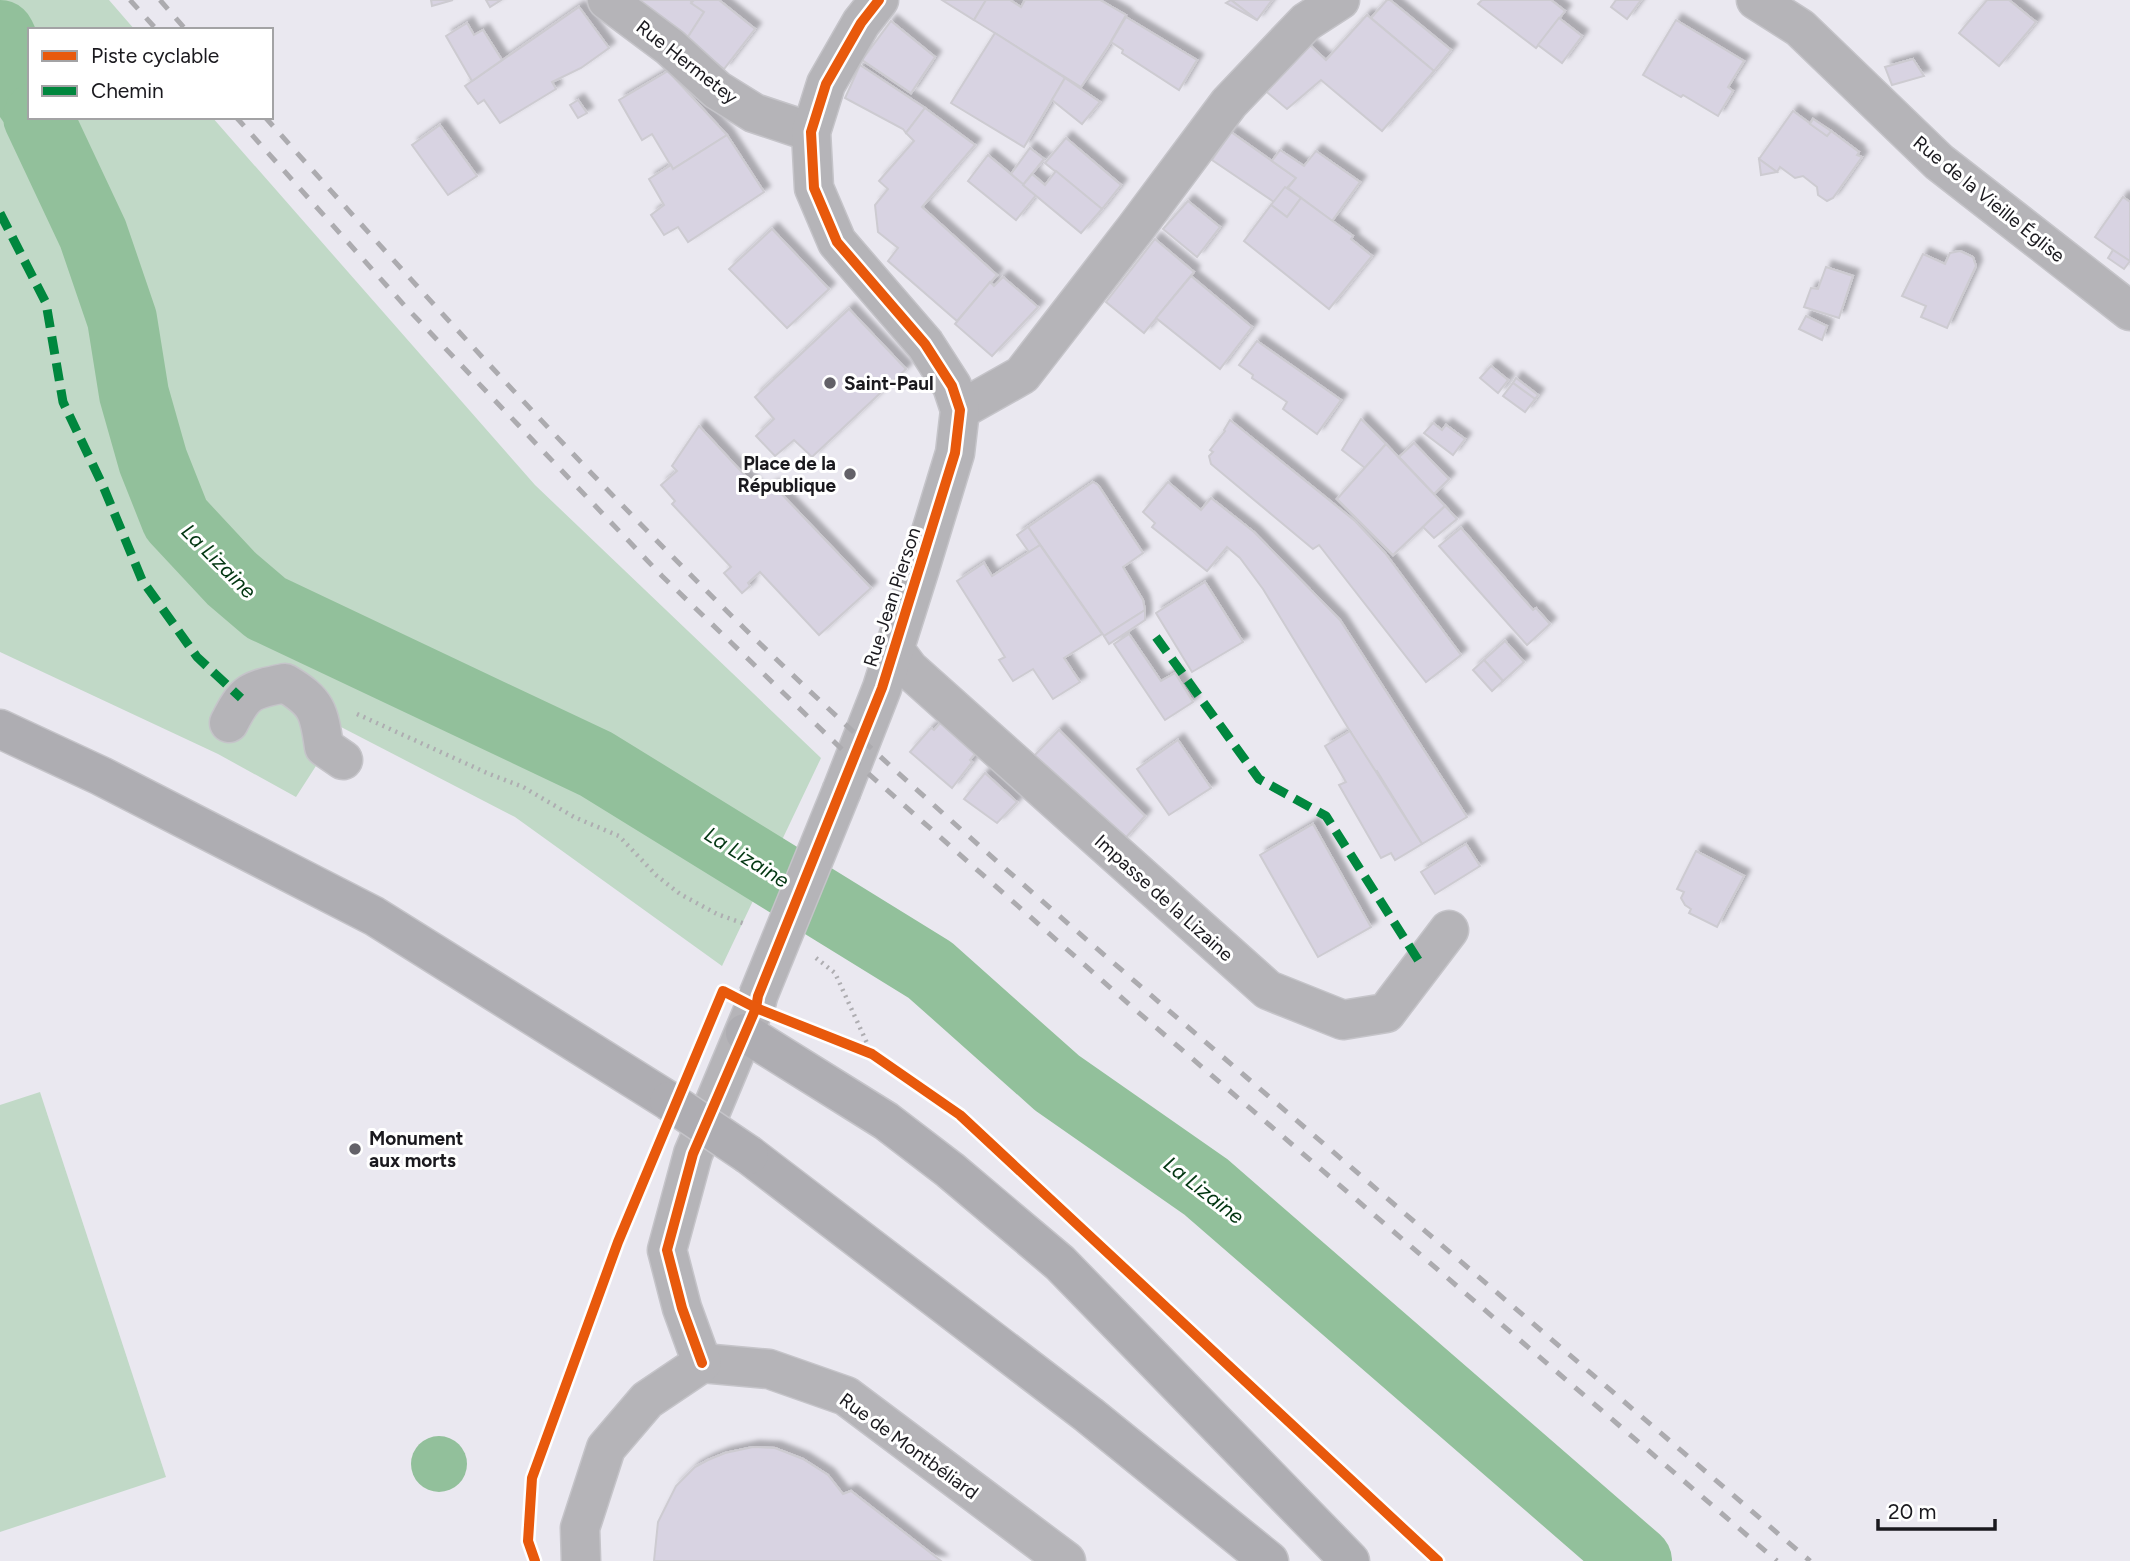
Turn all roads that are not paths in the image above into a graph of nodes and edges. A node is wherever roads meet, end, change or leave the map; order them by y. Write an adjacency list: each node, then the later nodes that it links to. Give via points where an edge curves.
1 (607, 0): 5 (street, Rue Hermetey, via 670,47 717,90 754,113)
2 (879, 0): 5 (street, via 826,84)
3 (1339, 0): 7 (street, via 1306,22 1229,103 1022,375)
4 (1756, 0): 6 (street, Rue de la Vieille Église, via 1800,28 1939,162)
5 (811, 132): 7 (street, via 814,188 837,242 925,344 952,386)
6 (2130, 311)
7 (960, 410): 8 (street, Rue Jean Pierson, via 955,453)
8 (894, 649): 12 (street, Impasse de la Lizaine, via 909,669 1268,990 1343,1020 1386,1013); 13 (street, Rue Jean Pierson, bridge)
9 (229, 723): 11 (street, via 241,698 285,683 306,696 318,714 324,747)
10 (0, 729): 17 (main road, bridge, via 374,916 669,1101 749,1155 1089,1415)
11 (343, 760)
12 (1449, 930)
13 (745, 1033): 14 (street, Rue Jean Pierson, via 693,1154 667,1250); 18 (main road, via 886,1121 1060,1263)
14 (702, 1363): 15 (street, via 647,1400 606,1448 580,1528); 16 (street, Rue de Montbéliard, via 769,1368 846,1396)
15 (581, 1561)
16 (1066, 1561)
17 (1269, 1561)
18 (1350, 1561)

